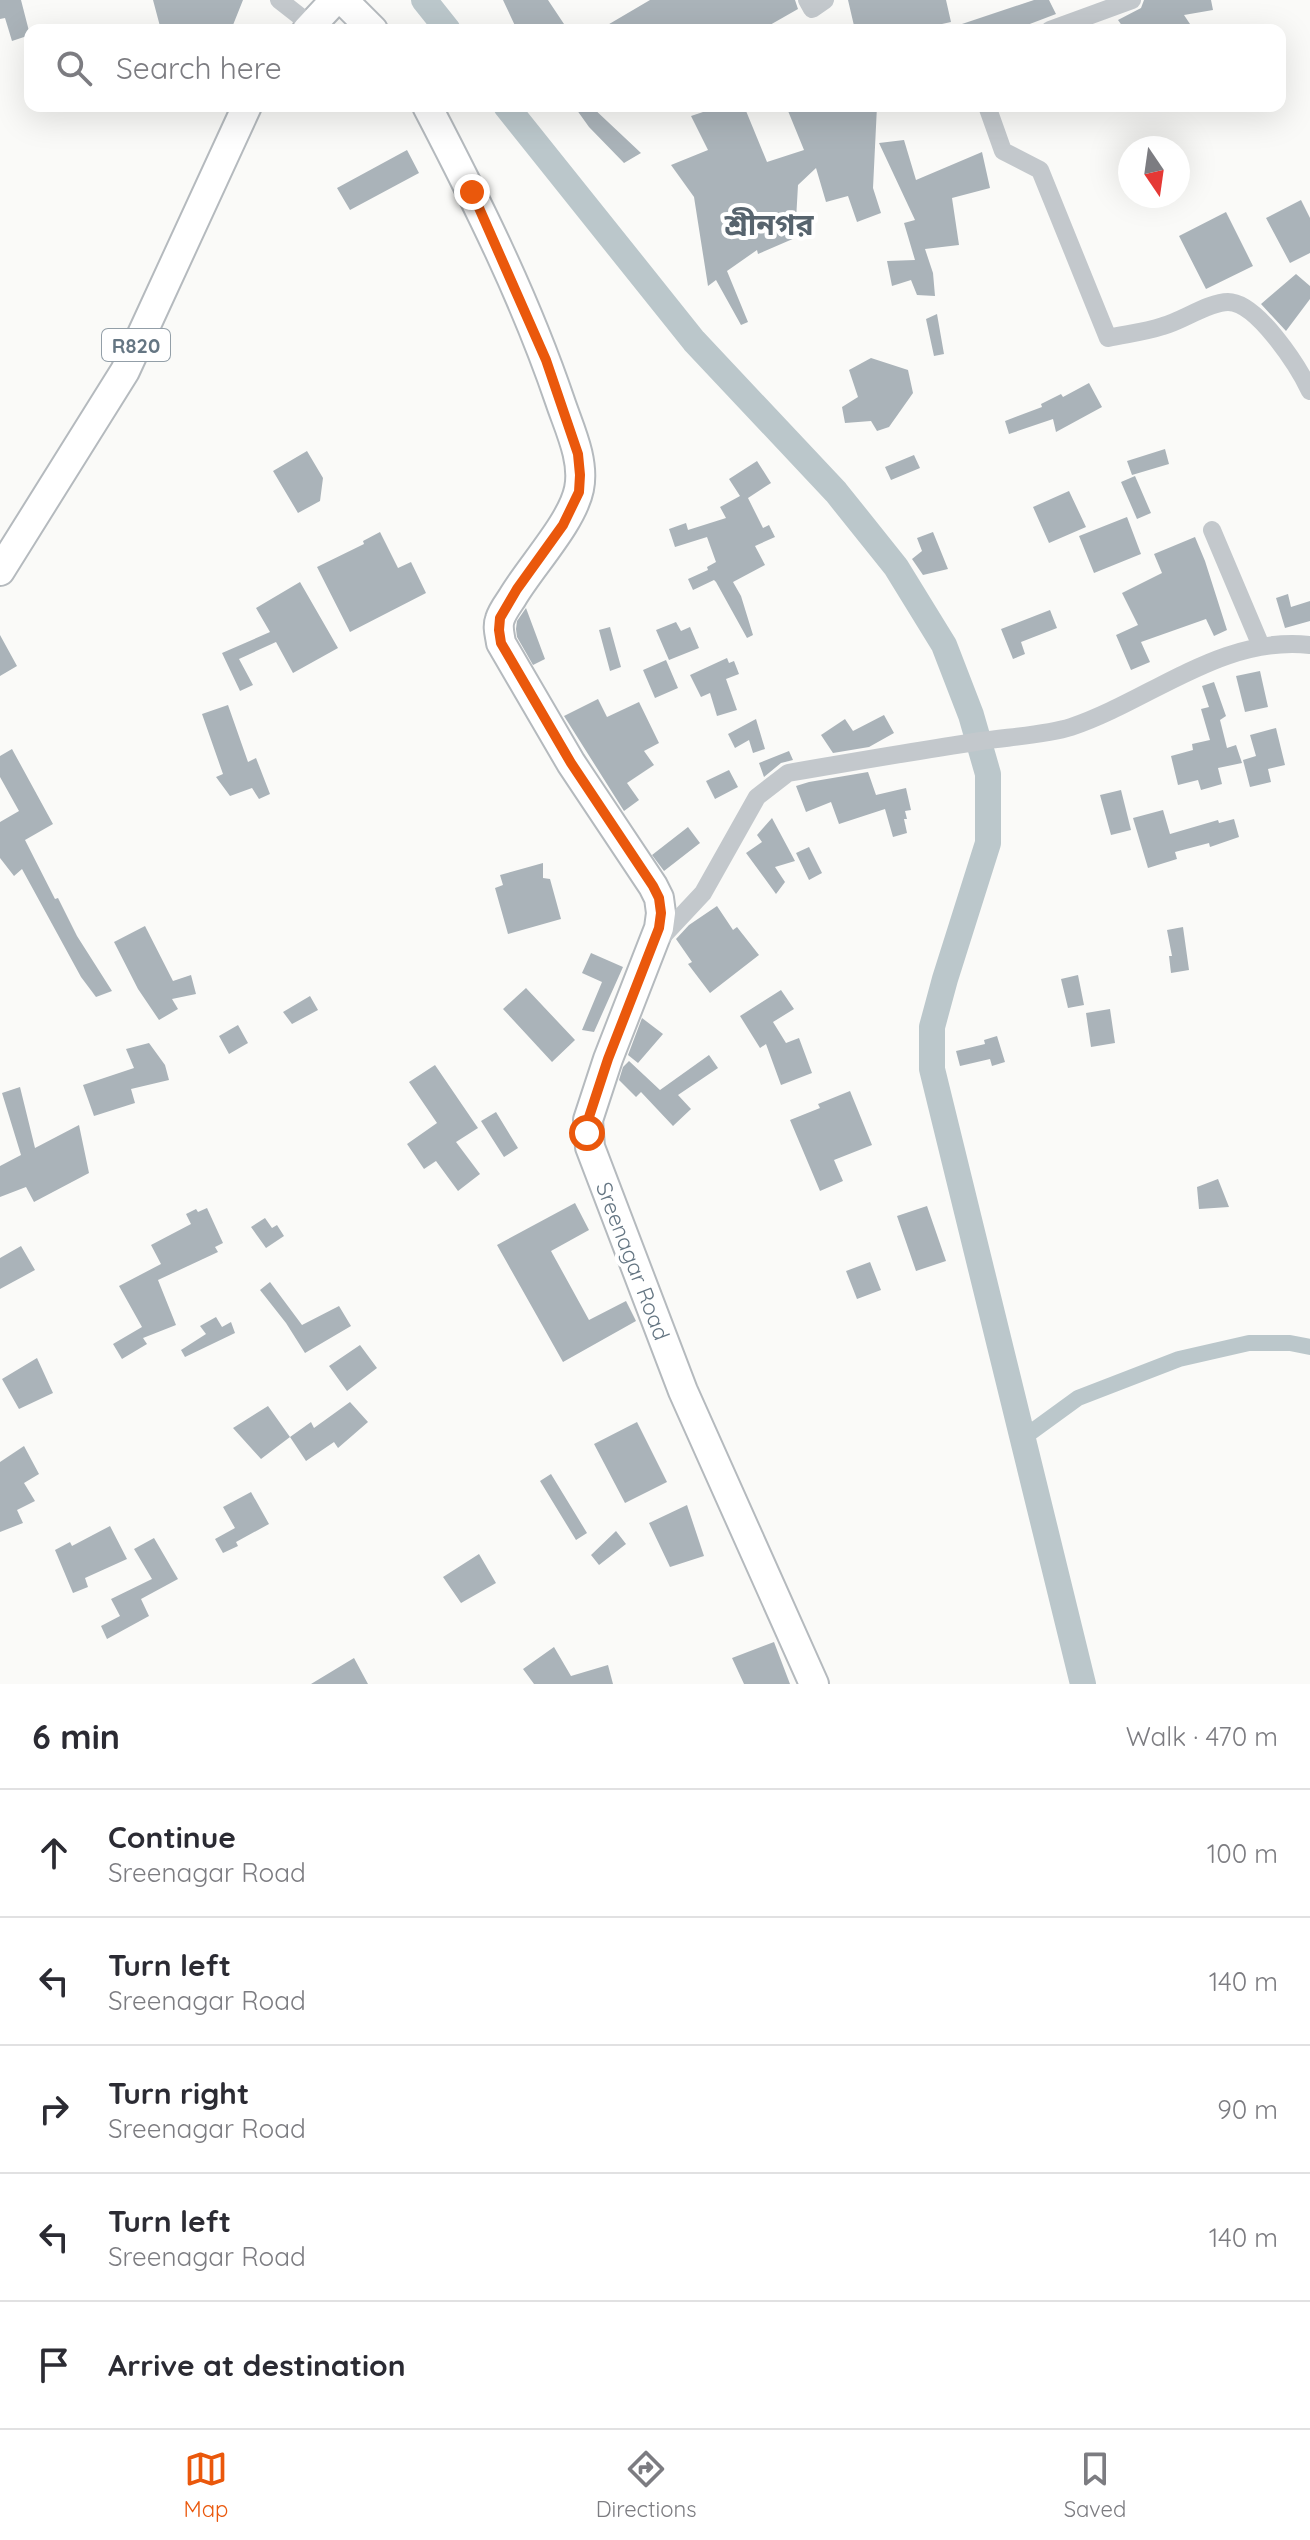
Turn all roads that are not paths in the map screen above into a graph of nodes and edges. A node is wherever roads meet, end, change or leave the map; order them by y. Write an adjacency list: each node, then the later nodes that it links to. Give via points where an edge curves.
1 (279, 0): 7 (street)
2 (335, 0): 8 (main road)
3 (343, 0): 9 (main road)
4 (807, 0): 5 (street, via 812,9)
5 (825, 0)
6 (1119, 3): 10 (street)
7 (305, 24)
8 (313, 24)
9 (367, 24)
10 (1065, 24)
11 (244, 112): 16 (main road, R820, via 125,371)
12 (430, 112): 19 (main road, Sreenagar Road, via 510,275 578,454 579,492 500,618 501,643 571,763 653,886 661,913)
13 (989, 112): 14 (street, via 1003,151 1040,170 1108,338 1164,326 1225,302 1241,304 1300,370)
14 (1310, 391)
15 (1212, 530): 18 (street)
16 (0, 571)
17 (1310, 645): 18 (street)
18 (1261, 646): 19 (street, via 1208,662 1070,728 788,773 757,797 703,893)
19 (654, 945): 20 (main road, Sreenagar Road, via 588,1120 590,1147 683,1391)
20 (814, 1684)

